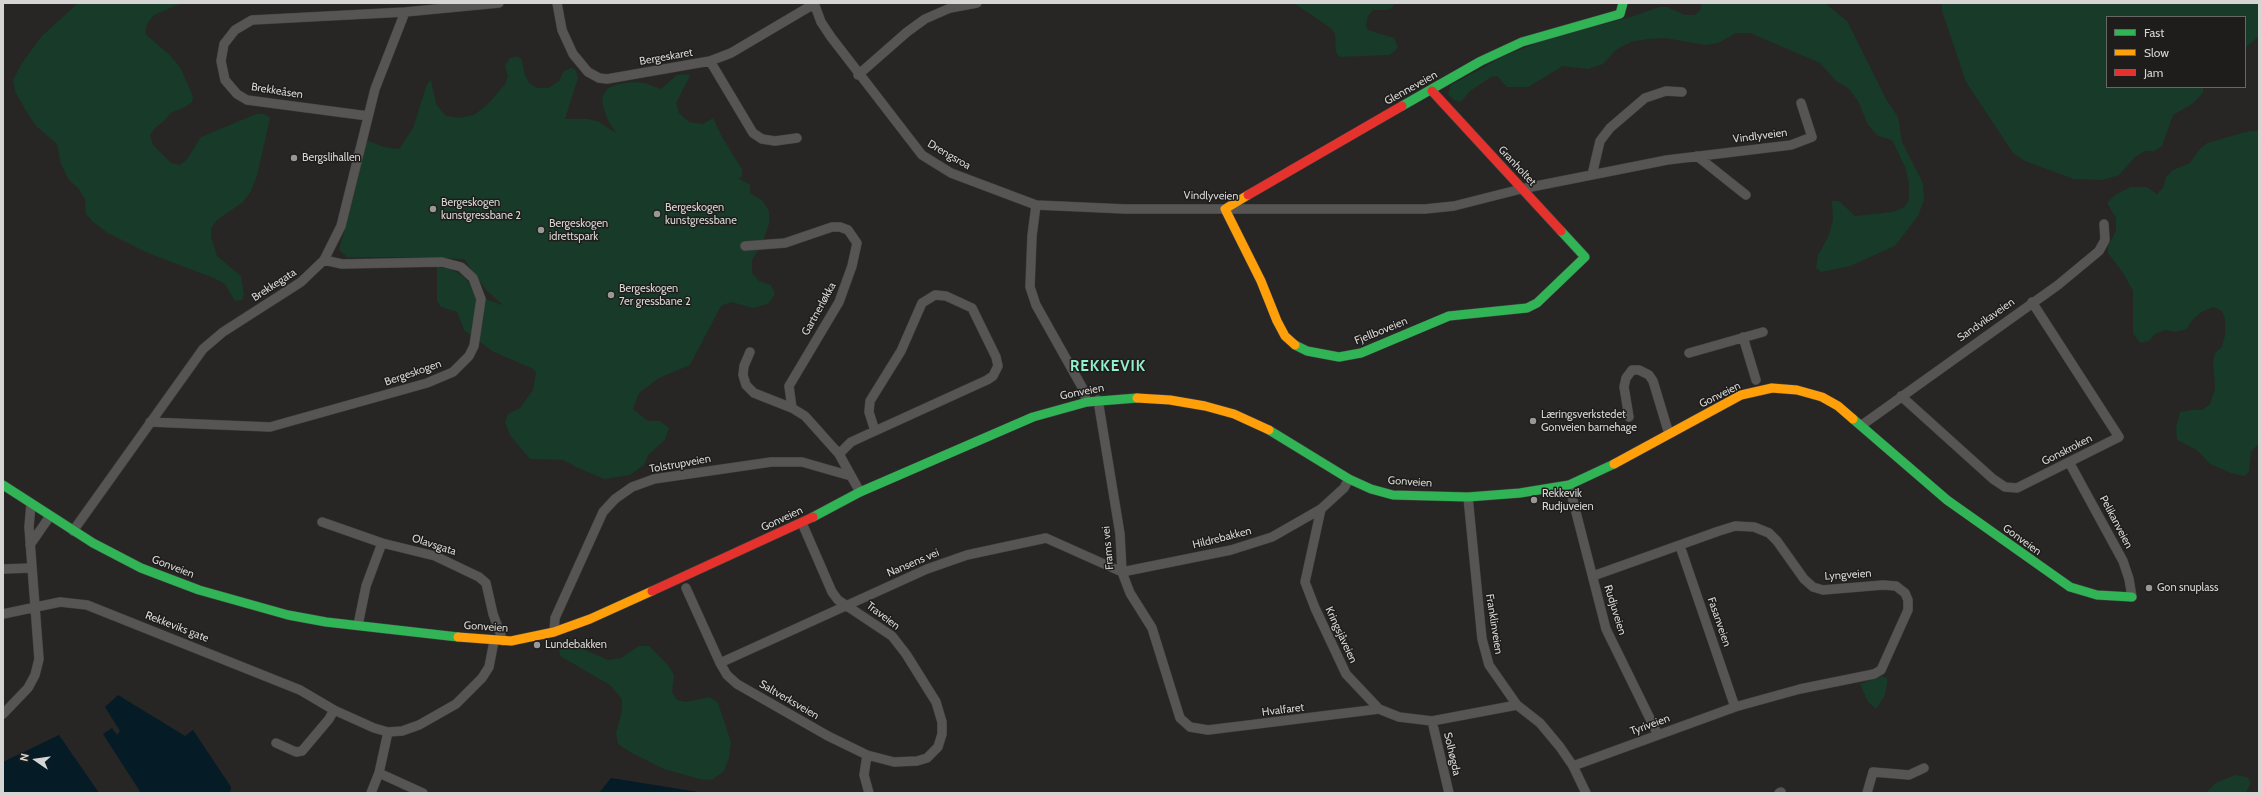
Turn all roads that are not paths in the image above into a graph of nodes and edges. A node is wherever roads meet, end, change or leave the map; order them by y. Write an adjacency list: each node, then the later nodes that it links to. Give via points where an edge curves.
1 (499, 3): 6 (street, Brekkeåsen)
2 (557, 3): 7 (street, Bergeskaret, via 567,44 581,65 593,76 618,78)
3 (977, 3): 8 (street, via 950,8 925,19)
4 (1623, 3): 9 (street, Glenneveien, via 1620,14 1522,42 1481,61)
5 (814, 4): 7 (street, Bergeskaret, via 731,53); 8 (street, Drengsroa, via 830,37)
6 (406, 12): 12 (street, Brekkegata, via 382,68); 12 (street, Brekkeåsen, via 252,20 235,30 224,44 220,61 225,80 237,94 247,100)
7 (710, 61): 13 (street, via 753,133 762,139 775,141)
8 (858, 75): 18 (street, Drengsroa, via 922,155 952,173)
9 (1432, 91): 16 (street, Granholtet); 19 (street, Glenneveien)
10 (1682, 92): 15 (street, via 1666,92 1645,98 1610,128 1600,141)
11 (1801, 102): 14 (street, Vindlyveien, via 1812,137 1791,145)
12 (368, 116): 23 (street, Brekkegata, via 341,226)
13 (797, 138)
14 (1697, 156): 15 (street, Vindlyveien); 17 (street)
15 (1592, 175): 16 (street, Vindlyveien)
16 (1522, 189): 19 (street, Vindlyveien, via 1454,206 1425,209); 22 (street, Granholtet)
17 (1746, 195)
18 (1036, 205): 19 (street, Vindlyveien, via 1125,209); 32 (street, via 1030,287 1036,305 1082,387)
19 (1225, 209): 22 (street, Fjellboveien, via 1233,221 1285,336 1306,351 1325,356 1340,357 1361,353 1449,316 1527,308 1537,303)
20 (2104, 224): 24 (street, Sandvikaveien, via 2105,240 2099,252)
21 (745, 246): 33 (street, Gartnerløkka, via 785,243 840,226 848,230 857,243 839,302 789,386)
22 (1585, 257)
23 (324, 260): 35 (street, Brekkegata, via 301,282 223,332 202,349); 35 (street, Bergeskogen, via 342,264 442,262 461,266 473,278 481,299 475,340 469,356 453,372 427,383 286,424 270,427)
24 (2032, 302): 30 (street, Sandvikaveien); 40 (street, Gonskroken, via 2119,437)
25 (1763, 332): 26 (street)
26 (1743, 337): 28 (street); 29 (street)
27 (750, 352): 33 (street, via 744,366 746,385 754,393)
28 (1689, 353)
29 (1756, 380)
30 (1901, 396): 36 (street, Sandvikaveien); 40 (street, Gonskroken, via 1993,479 2006,487 2017,488)
31 (1098, 400): 32 (street, Gonveien); 42 (street, Gonveien, via 1170,400 1234,414 1295,443); 58 (street, Frams vei, via 1120,534)
32 (1087, 402): 45 (street, Gonveien, via 1033,417)
33 (792, 408): 39 (street, via 804,416)
34 (1629, 417): 38 (street, via 1624,387 1626,378 1632,370 1639,370 1649,375 1653,381)
35 (150, 422): 52 (street, Brekkegata)
36 (1862, 425): 38 (street, Gonveien, via 1822,397 1797,390 1772,388 1741,395); 61 (street, Gonveien, via 1947,500 2056,580 2089,594)
37 (875, 431): 37 (street, via 993,376 998,366 996,357 972,308 965,303 935,294 922,303 901,351 870,401); 39 (street, via 851,442)
38 (1669, 434): 44 (street, Gonveien, via 1597,473)
39 (839, 454): 41 (street)
40 (2069, 462): 61 (street, Pelikanveien, via 2123,561)
41 (850, 476): 45 (street); 66 (street, Tolstrupveien, via 802,462 771,462 654,479 632,487 615,499 603,512 555,618)
42 (1349, 479): 46 (street, Gonveien, via 1393,495); 48 (street, via 1344,488)
43 (3, 485): 47 (street, Gonveien)
44 (1569, 485): 46 (street, Gonveien, via 1520,493); 59 (street, Rudjuveien)
45 (860, 492): 51 (street, Gonveien)
46 (1468, 497): 70 (street, Franklinveien, via 1484,652 1495,675)
47 (31, 504): 49 (street, Gonveien); 54 (street)
48 (1321, 509): 58 (street, Hildrebakken, via 1272,536 1231,550); 73 (street, Kringsjåveien, via 1305,582 1346,674)
49 (50, 516): 52 (street, Gonveien); 54 (street)
50 (322, 522): 53 (street, Olavsgata)
51 (802, 523): 63 (street, Traveien, via 832,592); 66 (street, Gonveien, via 590,619)
52 (73, 531): 65 (street, Gonveien, via 141,568 199,590 288,615)
53 (382, 542): 65 (street, via 366,586); 68 (street, Olavsgata, via 448,561 479,577 486,583 493,614)
54 (30, 545): 56 (street)
55 (1680, 546): 59 (street, Lyngveien); 71 (street, Fasanveien); 71 (street, Lyngveien, via 1734,526 1754,526 1769,532 1804,579 1813,587 1823,590 1883,584 1896,586 1905,593 1908,600 1908,610 1881,670 1867,677 1800,689)
56 (32, 568): 57 (street); 62 (street)
57 (3, 569)
58 (1122, 572): 63 (street, Nansens vei, via 1046,538 961,557 927,569); 76 (street, Frams vei, via 1130,593 1152,628 1180,718)
59 (1593, 576): 78 (street, Rudjuveien, via 1606,628)
60 (686, 588): 69 (street, Saltverksveien)
61 (2132, 597)
62 (35, 606): 64 (street, Rekkeviks gate); 72 (street, Rekkeviks gate, via 60,602 87,605 300,690); 74 (street, via 39,651 35,675 17,702)
63 (848, 606): 69 (street, Nansens vei); 80 (street, Traveien, via 892,636 936,702 942,722 942,734 938,747)
64 (3, 614)
65 (358, 625): 67 (street, Gonveien)
66 (554, 632): 68 (street, Gonveien)
67 (494, 641): 68 (street, Gonveien); 77 (street, Rekkeviks gate, via 489,667 482,678 456,704 419,725 402,731)
68 (504, 641)
69 (720, 663): 81 (street, Saltverksveien, via 727,675 737,684 828,736)
70 (1517, 705): 75 (street, Kringsjåveien); 82 (street, Franklinveien, via 1540,723)
71 (1735, 707): 78 (street, Tyriveien)
72 (334, 710): 77 (street, Rekkeviks gate); 79 (street, via 302,752)
73 (1379, 710): 75 (street, Kringsjåveien, via 1399,717); 76 (street, Hvalfaret, via 1231,728 1208,730)
74 (3, 714)
75 (1432, 720): 88 (street, Solhøgda)
76 (1190, 727)
77 (388, 732): 84 (street)
78 (1658, 735): 82 (street, Tyriveien)
79 (276, 743)
80 (932, 754): 81 (street, Saltverksveien, via 917,761 894,762)
81 (867, 755): 87 (street, via 864,775)
82 (1573, 766): 89 (street, Franklinveien)
83 (1924, 768): 90 (street, via 1909,775 1874,772)
84 (379, 773): 85 (street); 86 (street)
85 (371, 793)
86 (423, 793)
87 (869, 793)
88 (1449, 793)
89 (1586, 793)
90 (1867, 793)

